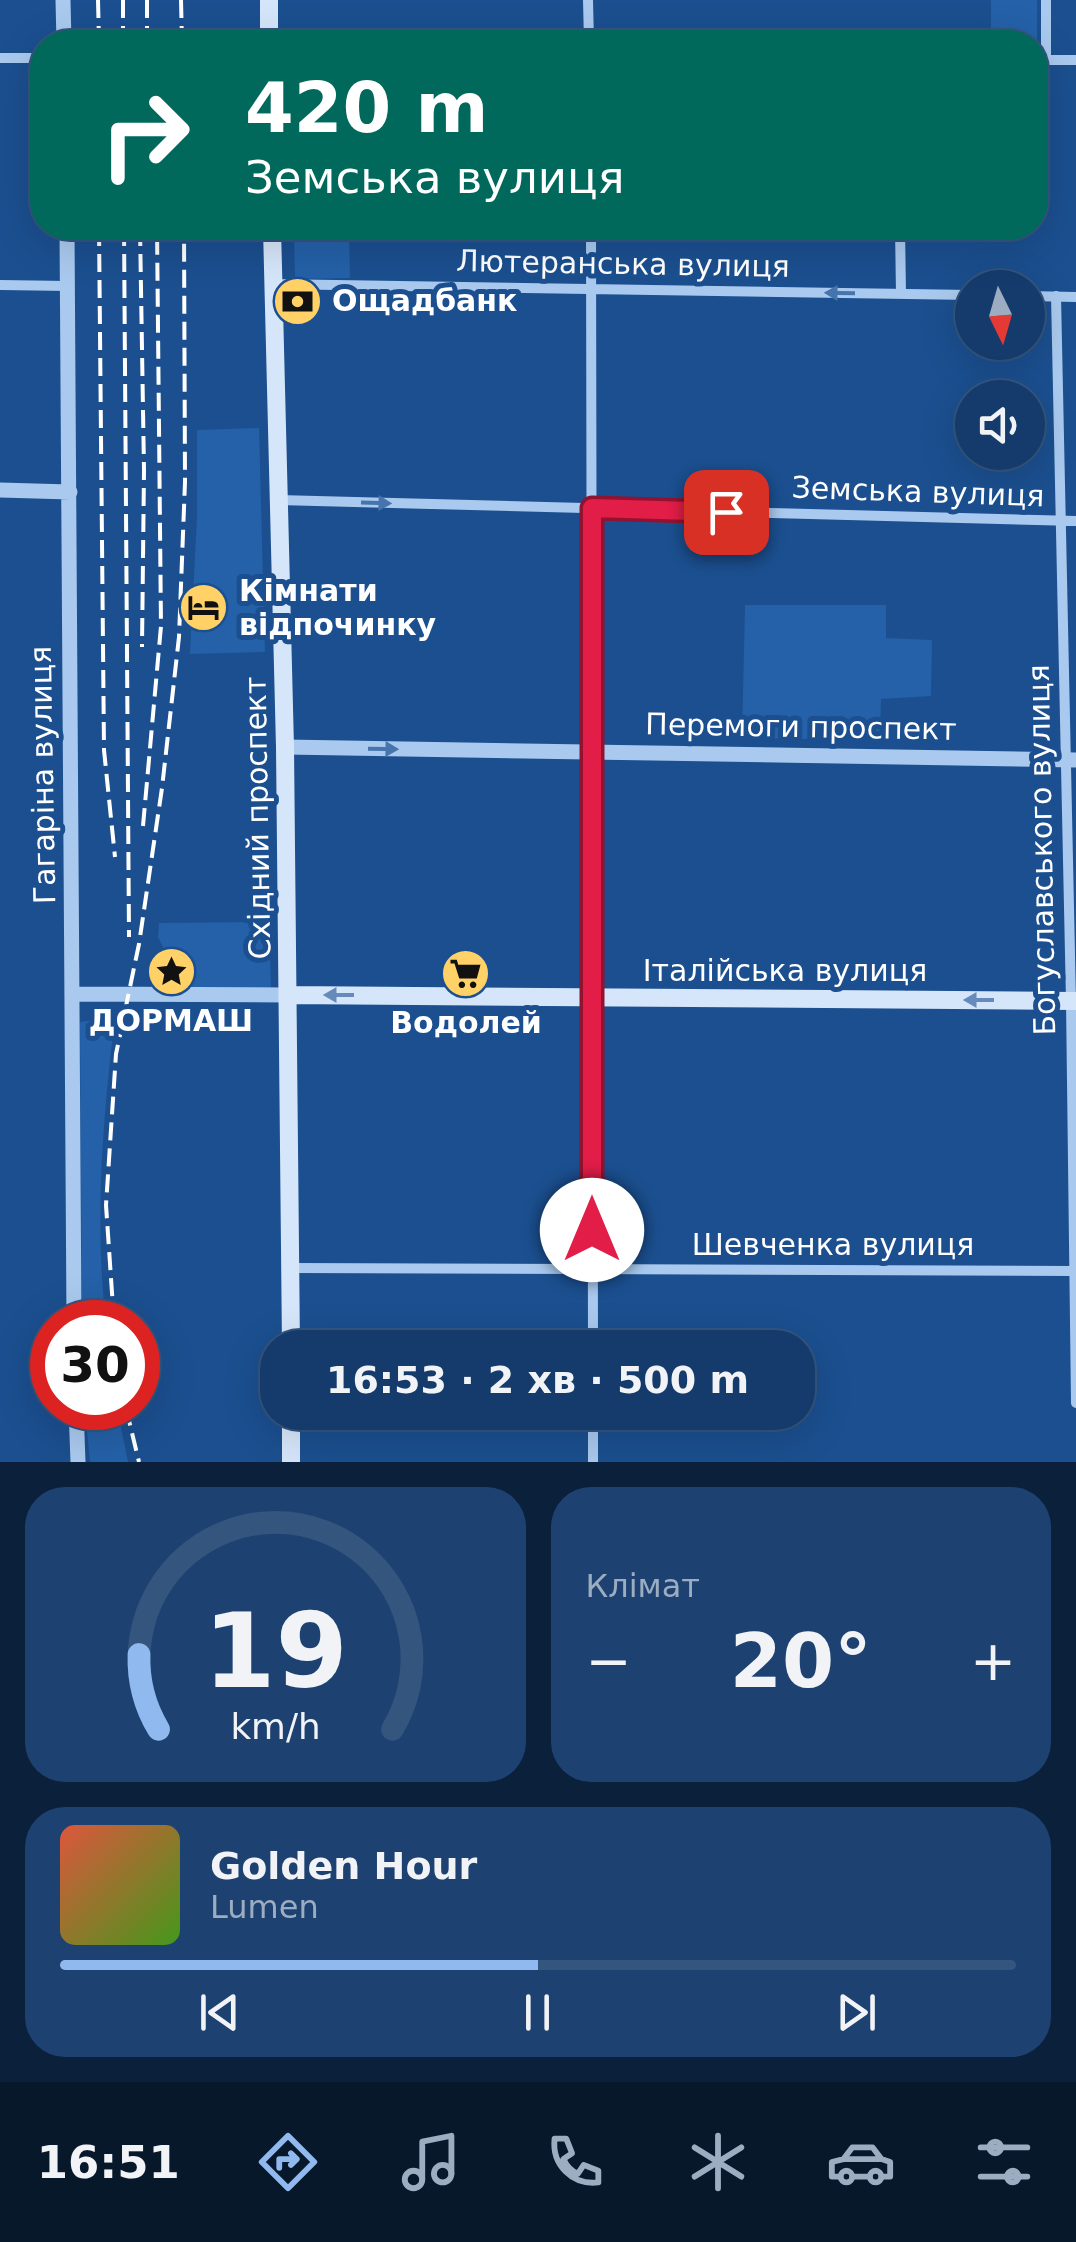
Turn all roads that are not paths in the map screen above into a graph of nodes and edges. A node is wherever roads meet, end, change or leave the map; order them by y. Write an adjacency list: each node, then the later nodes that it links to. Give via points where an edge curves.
1 (63, 0): 5 (street)
2 (269, 0): 6 (main road)
3 (588, 0): 7 (street)
4 (1046, 0): 8 (street)
5 (64, 30)
6 (269, 30)
7 (588, 30)
8 (1044, 30)
9 (0, 58): 10 (street)
10 (30, 58)
11 (1048, 60): 12 (street)
12 (1076, 60)
13 (67, 240): 19 (street, Гагаріна вулиця)
14 (272, 240): 17 (main road, Східний проспект)
15 (591, 240): 20 (street)
16 (900, 240): 21 (street)
17 (274, 284): 20 (street, Лютеранська вулиця); 28 (main road, Східний проспект)
18 (0, 285): 19 (street)
19 (68, 286): 27 (street, Гагаріна вулиця)
20 (592, 288): 21 (street, Лютеранська вулиця, one-way to 20); 29 (street)
21 (900, 294): 22 (street, Лютеранська вулиця)
22 (955, 295)
23 (1045, 296): 24 (street)
24 (1056, 296): 25 (street); 30 (street, Богуславського вулиця)
25 (1076, 296)
26 (0, 490): 27 (street)
27 (70, 492): 35 (street, Гагаріна вулиця)
28 (278, 500): 29 (street, Земська вулиця, one-way to 29); 32 (main road, Східний проспект)
29 (592, 508): 30 (street, Земська вулиця); 33 (street)
30 (1061, 520): 31 (street, Земська вулиця); 34 (street, Богуславського вулиця)
31 (1076, 521)
32 (285, 747): 33 (street, Перемоги проспект, one-way to 33); 36 (main road, Східний проспект)
33 (592, 751): 34 (street, Перемоги проспект); 37 (street)
34 (1071, 760): 38 (street, Богуславського вулиця)
35 (74, 994): 36 (street, Італійська вулиця); 42 (street, Гагаріна вулиця)
36 (288, 995): 37 (main road, Італійська вулиця, one-way to 36); 39 (main road, Східний проспект)
37 (591, 997): 38 (main road, Італійська вулиця, one-way to 37); 40 (street)
38 (1074, 1001): 41 (street, Богуславського вулиця)
39 (291, 1268): 40 (street, Шевченка вулиця); 43 (main road, Східний проспект)
40 (592, 1270): 41 (street, Шевченка вулиця); 44 (street)
41 (1074, 1271): 45 (street, Богуславського вулиця)
42 (74, 1300)
43 (291, 1330)
44 (592, 1330)
45 (1076, 1403)
46 (77, 1430): 49 (street)
47 (291, 1430): 50 (main road)
48 (593, 1430): 51 (street)
49 (78, 1462)
50 (291, 1462)
51 (593, 1462)

